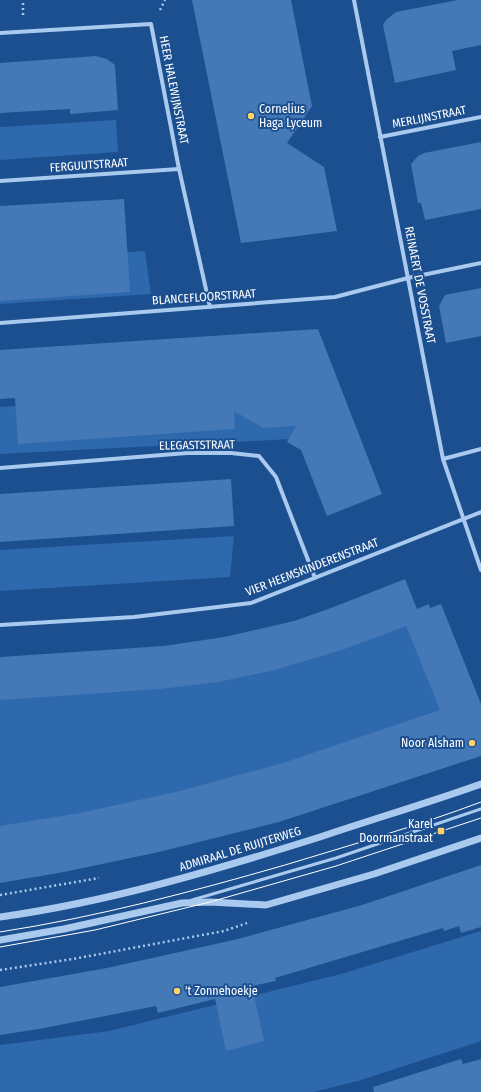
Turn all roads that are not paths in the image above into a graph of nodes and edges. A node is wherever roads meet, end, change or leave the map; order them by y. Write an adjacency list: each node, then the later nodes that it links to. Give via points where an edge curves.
1 (354, 0): 4 (street, REINAERT DE VOSSTRAAT)
2 (0, 34): 5 (street, HEER HALEWIJNSTRAAT, via 152,24)
3 (481, 117): 4 (street, MERLIJNSTRAAT)
4 (380, 137): 8 (street, REINAERT DE VOSSTRAAT)
5 (179, 169): 6 (street, FERGUUTSTRAAT); 9 (street, HEER HALEWIJNSTRAAT)
6 (0, 181)
7 (481, 263): 8 (street, BLANCEFLOORSTRAAT)
8 (408, 278): 9 (street, BLANCEFLOORSTRAAT, via 335,297); 12 (street, REINAERT DE VOSSTRAAT)
9 (210, 307): 10 (street, BLANCEFLOORSTRAAT)
10 (0, 323)
11 (481, 449): 12 (street)
12 (443, 459): 15 (street, REINAERT DE VOSSTRAAT)
13 (0, 468): 17 (street, ELEGASTSTRAAT, via 187,453 259,456 276,477)
14 (481, 512): 15 (street, VIER HEEMSKINDERENSTRAAT)
15 (463, 519): 16 (street, REINAERT DE VOSSTRAAT); 17 (street, VIER HEEMSKINDERENSTRAAT)
16 (481, 570)
17 (315, 578): 18 (street, VIER HEEMSKINDERENSTRAAT, via 251,603 134,617)
18 (0, 625)
19 (481, 784): 23 (street, ADMIRAAL DE RUIJTERWEG, via 243,861 133,891)
20 (481, 809): 22 (lane, via 336,858)
21 (481, 838): 22 (street, via 374,874 266,904)
22 (182, 902): 24 (street, via 64,929)
23 (0, 917)
24 (0, 940)

